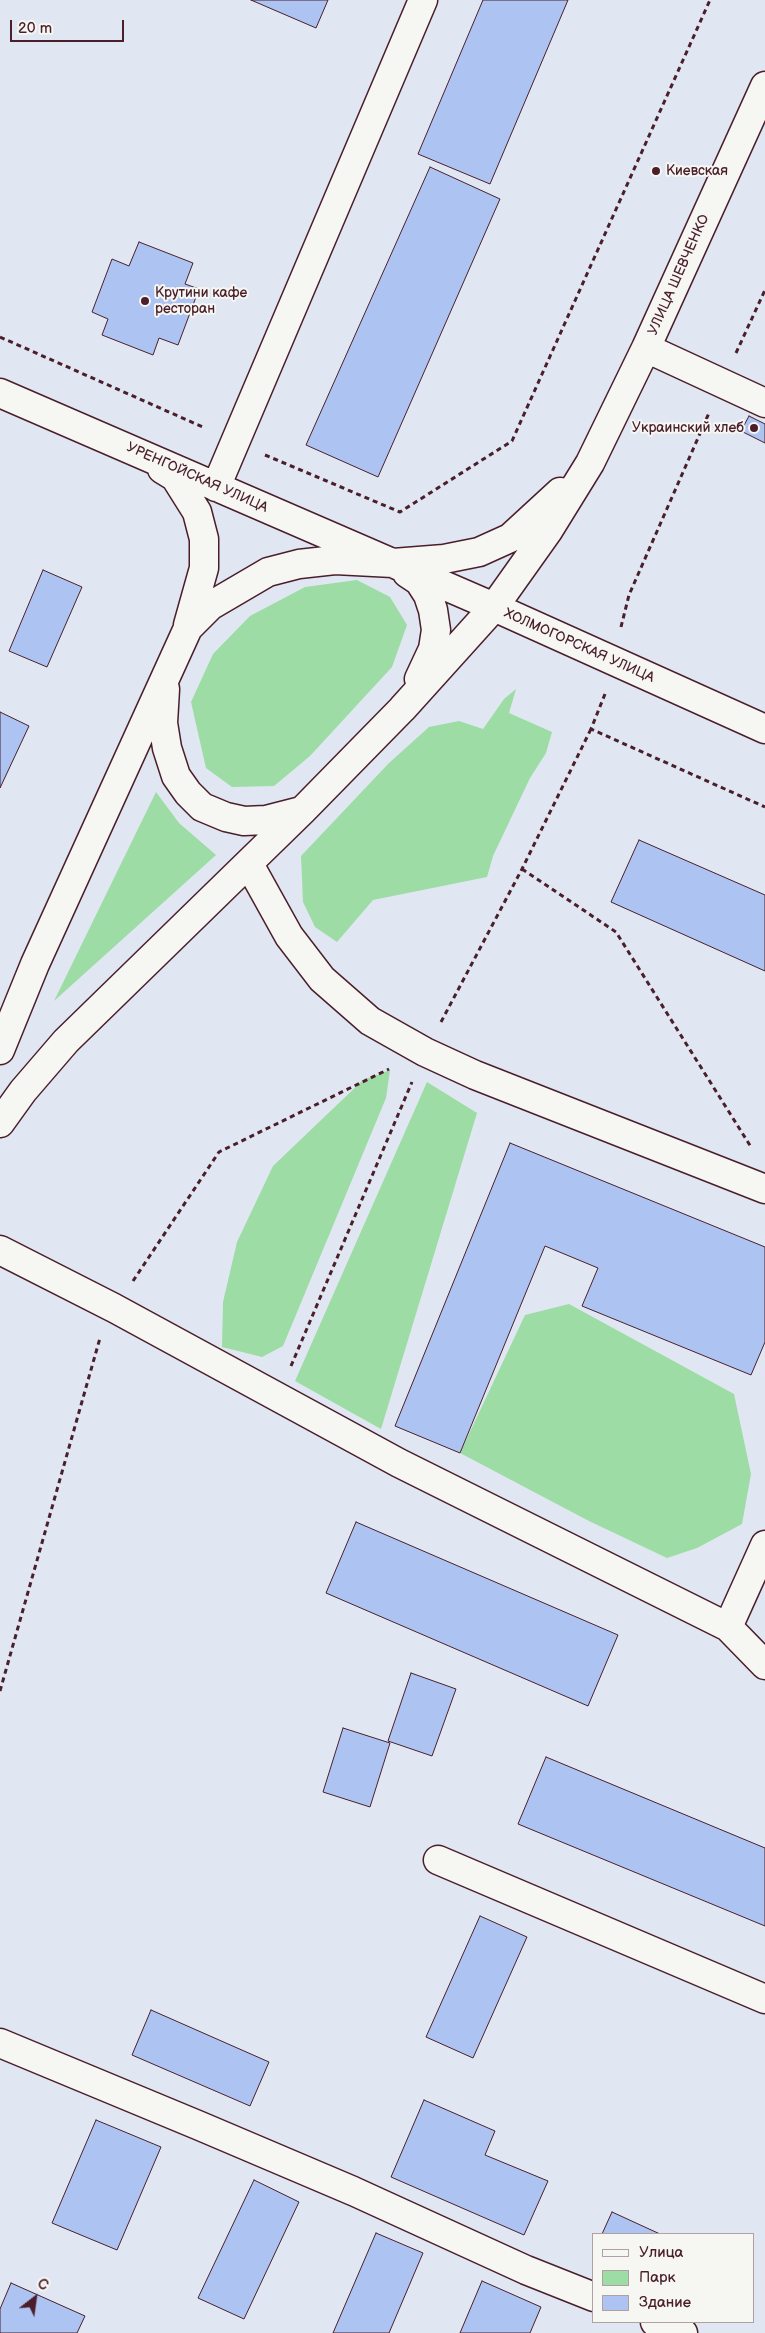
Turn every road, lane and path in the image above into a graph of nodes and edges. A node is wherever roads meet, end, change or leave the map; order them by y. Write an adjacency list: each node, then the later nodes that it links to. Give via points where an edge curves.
1 (423, 0): 10 (street)
2 (710, 0): 10 (path, via 512,441 400,512)
3 (765, 86): 6 (street, УЛИЦА ШЕВЧЕНКО)
4 (765, 290): 7 (path)
5 (0, 337): 10 (path)
6 (646, 348): 7 (street); 12 (street, УЛИЦА ШЕВЧЕНКО)
7 (722, 383): 9 (street); 18 (path, via 629,595)
8 (0, 393): 11 (street, УРЕНГОЙСКАЯ УЛИЦА)
9 (765, 403)
10 (236, 443): 13 (street)
11 (132, 450): 13 (street, УРЕНГОЙСКАЯ УЛИЦА); 16 (street, via 175,478 197,512 204,539 204,568)
12 (590, 463): 14 (street, via 510,538 462,556); 15 (street, УЛИЦА ШЕВЧЕНКО, via 548,531)
13 (216, 487): 14 (street, УРЕНГОЙСКАЯ УЛИЦА)
14 (393, 563): 15 (street, ХОЛМОГОРСКАЯ УЛИЦА); 16 (street, via 335,560 268,572 210,606); 19 (street, via 419,581 428,595 436,630 427,663)
15 (494, 607): 18 (street, ХОЛМОГОРСКАЯ УЛИЦА); 19 (street, УЛИЦА ШЕВЧЕНКО)
16 (188, 628): 17 (street)
17 (175, 654): 23 (street, via 164,693 163,723 176,776 188,793 202,807 244,821 266,820); 26 (street, via 35,964)
18 (613, 662): 20 (path, via 605,696); 21 (street, ХОЛМОГОРСКАЯ УЛИЦА)
19 (402, 709): 23 (street)
20 (591, 728): 22 (path); 25 (path)
21 (765, 729)
22 (765, 807)
23 (303, 810): 24 (street)
24 (249, 864): 27 (street, via 289,936 322,979 370,1021); 28 (street, via 66,1041)
25 (522, 869): 27 (path); 29 (path, via 616,932)
26 (0, 1050)
27 (425, 1052): 30 (street, via 475,1075); 32 (path, via 219,1152); 33 (path)
28 (0, 1123)
29 (755, 1153)
30 (765, 1189)
31 (0, 1250): 32 (street)
32 (114, 1308): 33 (street); 37 (path, via 98,1341)
33 (278, 1397): 35 (street, via 399,1463)
34 (765, 1545): 35 (street)
35 (728, 1627): 36 (street)
36 (765, 1665)
37 (0, 1691)
38 (438, 1860): 39 (street)
39 (765, 1999)
40 (0, 2043): 41 (street)
41 (592, 2296)
42 (658, 2323): 43 (street)
43 (683, 2333)

